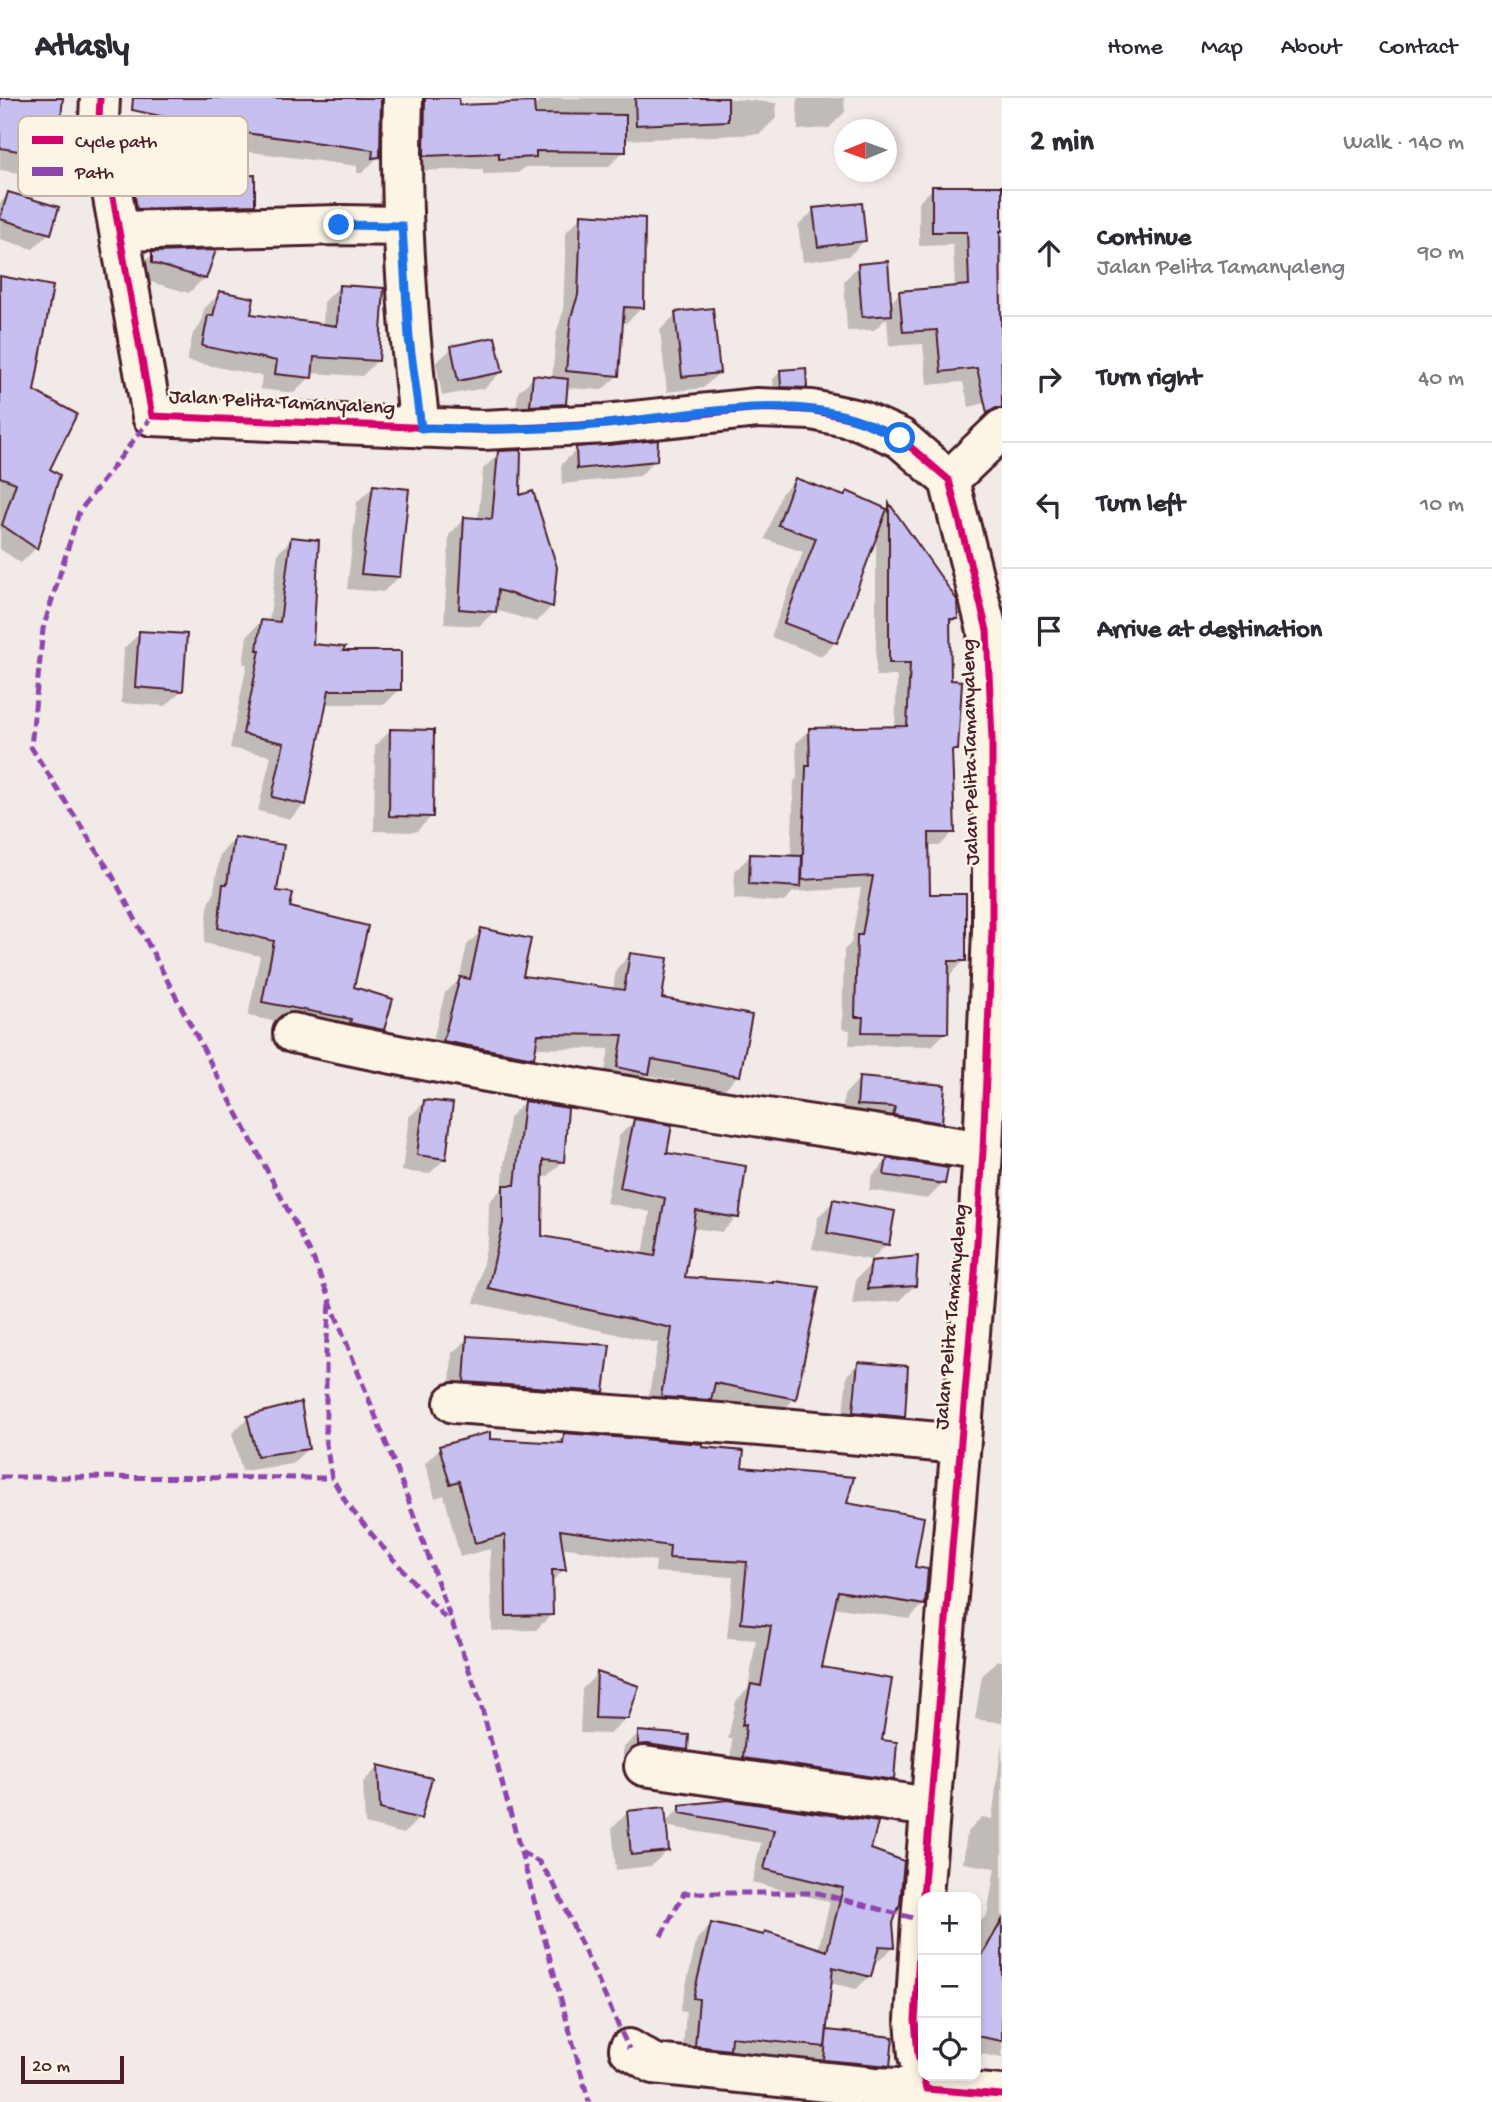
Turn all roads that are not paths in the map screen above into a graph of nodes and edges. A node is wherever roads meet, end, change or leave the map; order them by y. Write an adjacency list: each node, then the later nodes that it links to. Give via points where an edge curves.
1 (100, 98): 3 (street, Jalan Pelita Tamanyaleng)
2 (403, 98): 5 (street)
3 (99, 116)
4 (113, 196): 6 (street, Jalan Pelita Tamanyaleng)
5 (402, 226): 6 (street); 7 (street, via 409,338)
6 (120, 232): 7 (street, Jalan Pelita Tamanyaleng, via 152,416)
7 (421, 428): 9 (street, Jalan Pelita Tamanyaleng, via 550,428 757,408 811,410 859,420 900,438)
8 (1002, 429): 9 (street)
9 (949, 481): 11 (street, Jalan Pelita Tamanyaleng, via 987,630 992,930)
10 (293, 1033): 11 (street, via 594,1091)
11 (983, 1151): 13 (street, Jalan Pelita Tamanyaleng)
12 (454, 1403): 13 (street)
13 (960, 1444): 15 (street, Jalan Pelita Tamanyaleng)
14 (644, 1766): 15 (street)
15 (930, 1807): 17 (street, Jalan Pelita Tamanyaleng, via 915,2020)
16 (629, 2049): 17 (street, via 654,2064)
17 (926, 2089): 18 (street)
18 (1002, 2095)

